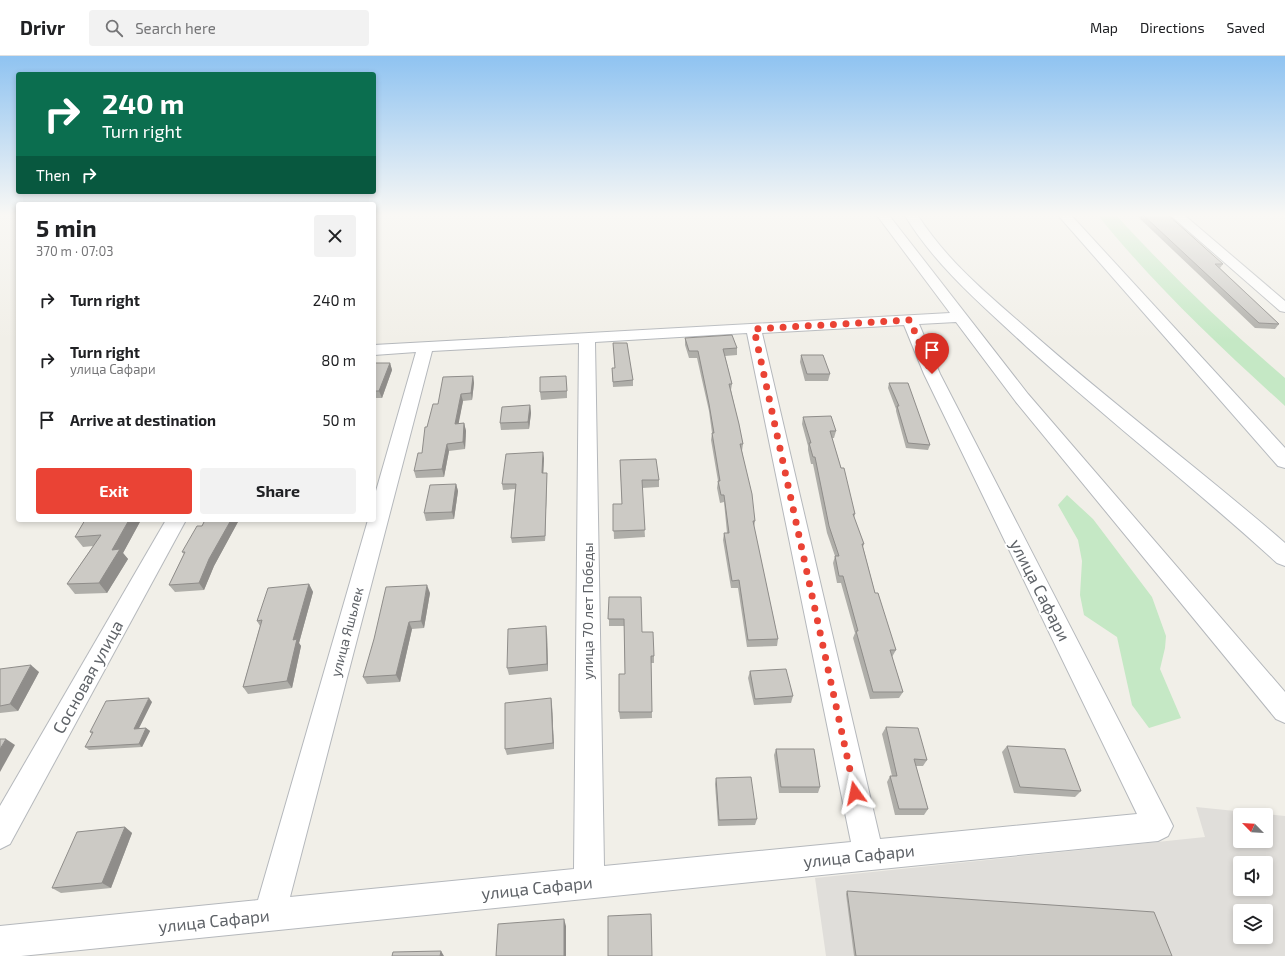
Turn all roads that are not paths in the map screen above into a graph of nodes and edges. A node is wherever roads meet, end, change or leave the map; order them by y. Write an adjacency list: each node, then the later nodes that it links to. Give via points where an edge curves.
1 (913, 256): 6 (street)
2 (942, 256): 14 (main road, via 983,299 1065,372 1192,475)
3 (1101, 256): 12 (main road)
4 (1224, 256): 5 (street)
5 (1285, 308)
6 (959, 317): 7 (street); 15 (street, via 1022,398)
7 (910, 320): 8 (street); 17 (street, улица Сафари, via 932,374 1158,826)
8 (754, 329): 9 (street); 17 (street)
9 (587, 339): 10 (street); 18 (street, улица 70 лет Победы)
10 (425, 348): 11 (street); 19 (street, улица Яшьлек)
11 (376, 350)
12 (1285, 460)
13 (175, 522): 16 (street, Сосновая улица)
14 (1285, 557)
15 (1285, 711)
16 (0, 834)
17 (869, 855): 18 (street, улица Сафари)
18 (589, 883): 19 (street, улица Сафари)
19 (270, 915): 20 (street, улица Сафари)
20 (0, 942)

